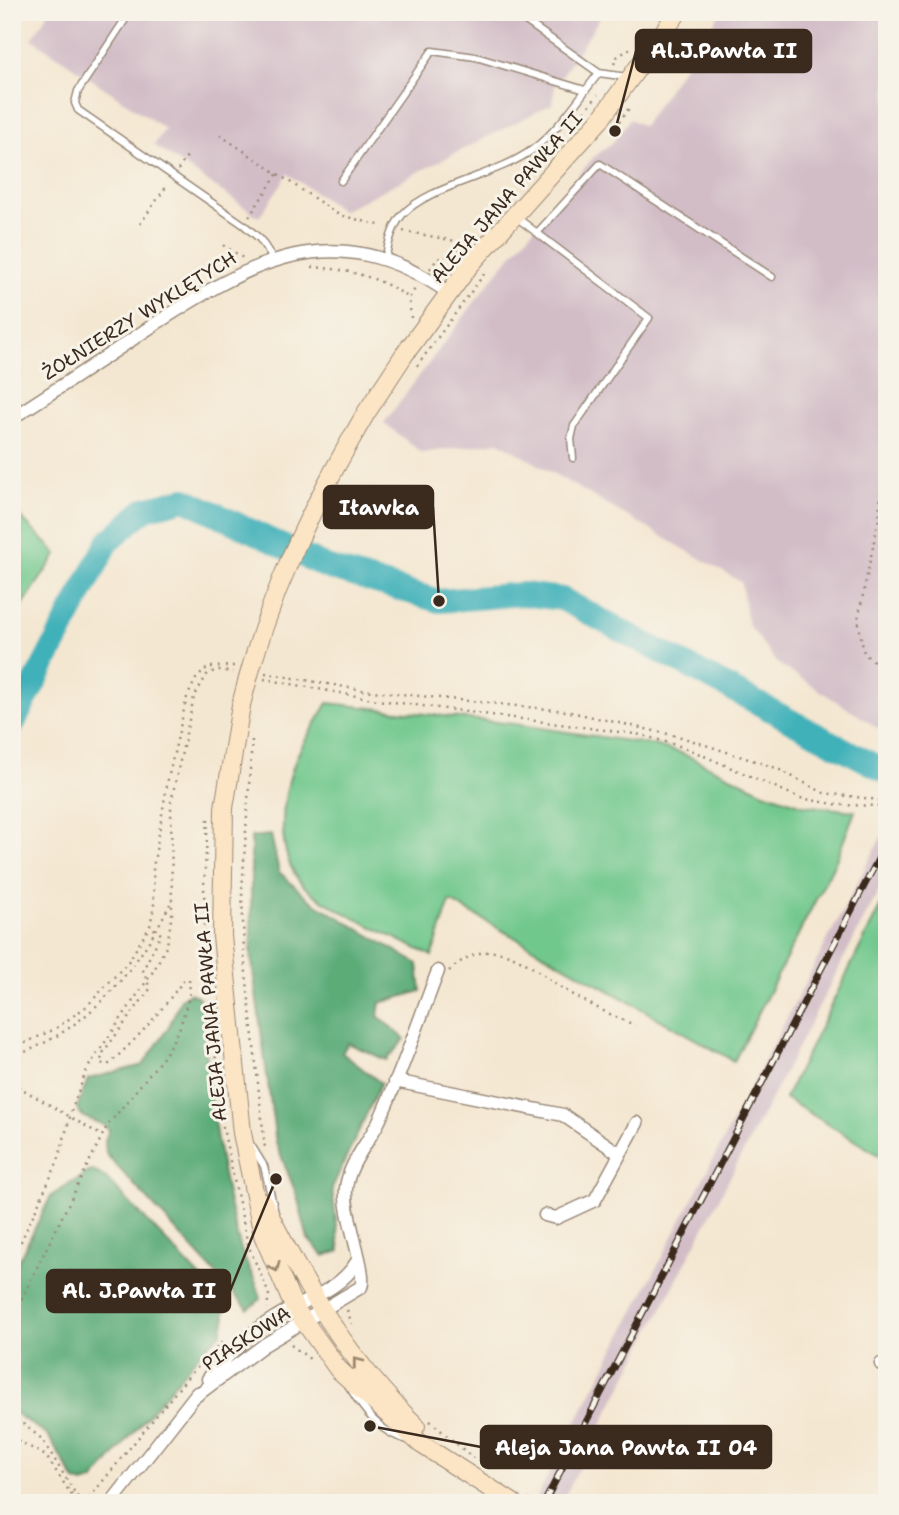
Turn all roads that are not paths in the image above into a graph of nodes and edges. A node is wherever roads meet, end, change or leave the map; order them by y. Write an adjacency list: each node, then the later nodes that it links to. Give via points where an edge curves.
1 (130, 12): 10 (lane, via 78,91 75,103 82,115 244,225)
2 (513, 12): 4 (lane)
3 (678, 12): 5 (main road, ALEJA JANA PAWŁA II)
4 (599, 73): 5 (lane); 6 (lane)
5 (633, 78): 8 (main road, ALEJA JANA PAWŁA II)
6 (585, 90): 7 (lane, via 476,57 432,51); 11 (lane, via 556,127 513,163 416,204 402,215)
7 (341, 181)
8 (515, 215): 9 (lane); 13 (main road, ALEJA JANA PAWŁA II)
9 (537, 233): 12 (lane, via 600,164); 15 (lane, via 649,318 574,426)
10 (273, 260): 11 (street, ŻOŁNIERZY WYKLĘTYCH, via 326,253); 14 (street, ŻOŁNIERZY WYKLĘTYCH, via 206,292)
11 (385, 260): 13 (street, ŻOŁNIERZY WYKLĘTYCH, via 407,267)
12 (772, 277)
13 (449, 293): 19 (main road, ALEJA JANA PAWŁA II, bridge, via 404,355 321,489 267,612 241,705 224,808 222,910 229,1030)
14 (12, 418)
15 (573, 458)
16 (438, 971): 17 (street)
17 (395, 1080): 20 (street, via 563,1115); 24 (street, via 346,1189)
18 (637, 1123): 20 (street)
19 (242, 1133): 21 (main road, ALEJA JANA PAWŁA II); 23 (lane, via 264,1166 275,1201)
20 (620, 1154): 22 (street, via 595,1200 556,1218)
21 (251, 1178): 23 (main road, ALEJA JANA PAWŁA II); 26 (main road, ALEJA JANA PAWŁA II, one-way to 26, via 263,1235)
22 (545, 1215)
23 (276, 1229): 25 (main road, ALEJA JANA PAWŁA II)
24 (358, 1260): 25 (street); 25 (street, via 364,1273 361,1287)
25 (317, 1305): 26 (street, PIASKOWA); 27 (street, PIASKOWA); 29 (main road, ALEJA JANA PAWŁA II, one-way to 25, via 387,1397)
26 (294, 1307): 27 (main road, ALEJA JANA PAWŁA II); 28 (street, PIASKOWA, via 226,1356)
27 (304, 1323): 28 (street, PIASKOWA, via 236,1363); 29 (main road, ALEJA JANA PAWŁA II, via 338,1369 421,1444)
28 (193, 1398): 30 (street, PIASKOWA)
29 (456, 1466): 31 (main road, ALEJA JANA PAWŁA II)
30 (111, 1503)
31 (513, 1503)

